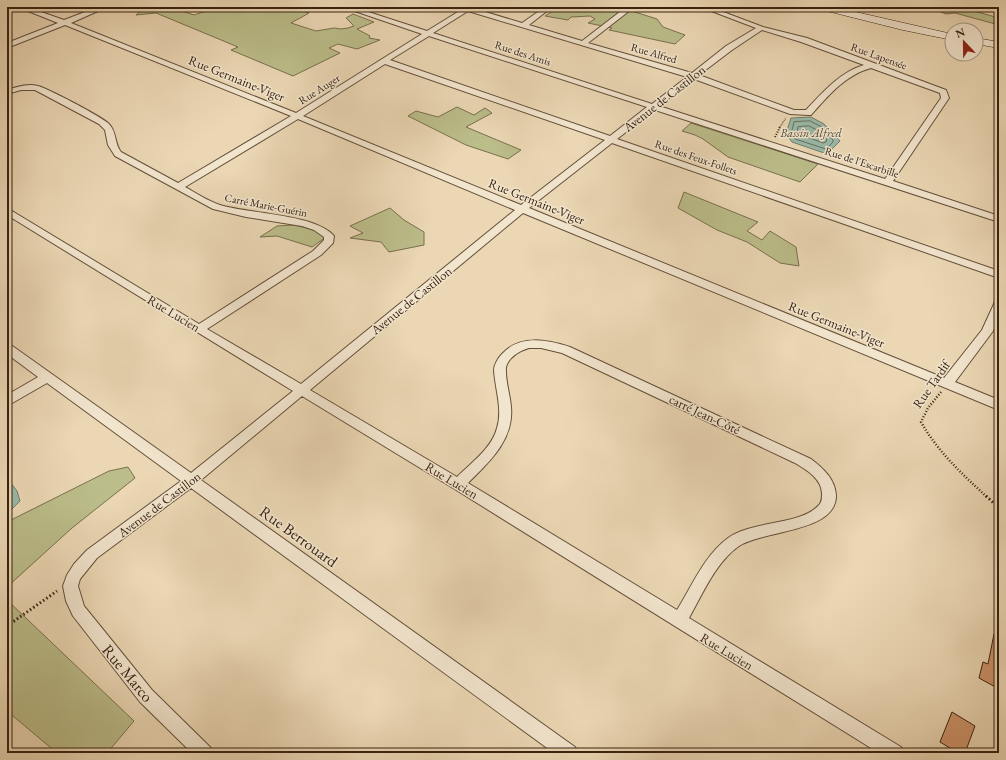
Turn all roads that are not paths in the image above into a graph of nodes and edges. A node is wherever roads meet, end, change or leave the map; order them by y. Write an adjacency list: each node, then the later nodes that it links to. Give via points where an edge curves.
1 (21, 7): 9 (street, Rue Germaine-Viger)
2 (104, 7): 9 (street)
3 (346, 7): 12 (street, Rue des Amis)
4 (549, 7): 10 (street)
5 (615, 7): 15 (street, via 626,11)
6 (704, 7): 11 (street, Rue Lapensée)
7 (822, 7): 13 (street, via 903,28)
8 (466, 8): 10 (street, Rue Alfred); 12 (street, Rue Auger)
9 (65, 23): 16 (street); 23 (street, Rue Germaine-Viger)
10 (523, 26): 15 (street, Rue Alfred)
11 (762, 28): 19 (street, Rue Lapensée, via 804,40); 20 (street, Avenue de Castillon, via 729,48)
12 (428, 34): 18 (street, Rue Auger); 22 (street, Rue des Amis)
13 (944, 36)
14 (984, 43): 17 (street)
15 (582, 44): 20 (street, Rue Alfred)
16 (7, 46)
17 (999, 46)
18 (385, 61): 23 (street, Rue Auger); 25 (street, Rue des Feux-Follets)
19 (872, 65): 20 (street, Rue Alfred, via 844,77 808,113 793,112); 26 (street, Rue Lapensée, via 943,92 945,98)
20 (693, 76): 22 (street, Avenue de Castillon)
21 (7, 92): 27 (street, Carré Marie-Guérin, via 21,88 36,88 102,122 112,132 112,148 118,154)
22 (653, 107): 24 (street, Rue des Amis); 25 (street, Avenue de Castillon)
23 (297, 116): 27 (street, Rue Auger); 28 (street, Rue Germaine-Viger)
24 (694, 120): 26 (street, Rue de l'Escarbille)
25 (611, 140): 28 (street, Avenue de Castillon); 31 (street, Rue des Feux-Follets)
26 (886, 183): 30 (street, Rue de l'Escarbille)
27 (178, 187): 33 (street, Carré Marie-Guérin, via 216,207 304,223 329,236 329,241 316,253)
28 (522, 208): 36 (street, Rue Germaine-Viger); 37 (street, Avenue de Castillon)
29 (7, 211): 33 (street, Rue Lucien)
30 (999, 219)
31 (999, 275)
32 (999, 304): 36 (street, Rue Tardif, via 987,331)
33 (199, 329): 37 (street, Rue Lucien)
34 (7, 348): 35 (street, Rue Berrouard)
35 (47, 377): 38 (street); 40 (street, Rue Berrouard)
36 (947, 383): 39 (street, Rue Germaine-Viger)
37 (302, 389): 40 (street, Avenue de Castillon); 41 (street, Rue Lucien)
38 (7, 402)
39 (999, 405)
40 (191, 481): 42 (street, Avenue de Castillon, via 92,554 78,568); 45 (street, Rue Berrouard)
41 (458, 484): 43 (street, Rue Lucien); 43 (street, carré Jean-Côté, via 503,433 505,422 500,367 504,358 514,350 536,343 566,350 806,462 818,472 827,482 830,494 826,506 817,515 802,522 756,532 729,545 717,558)
42 (70, 582): 44 (street, Rue Marco, via 72,599 82,618 146,696)
43 (679, 621): 46 (street, Rue Lucien)
44 (204, 753)
45 (569, 753)
46 (895, 753)

